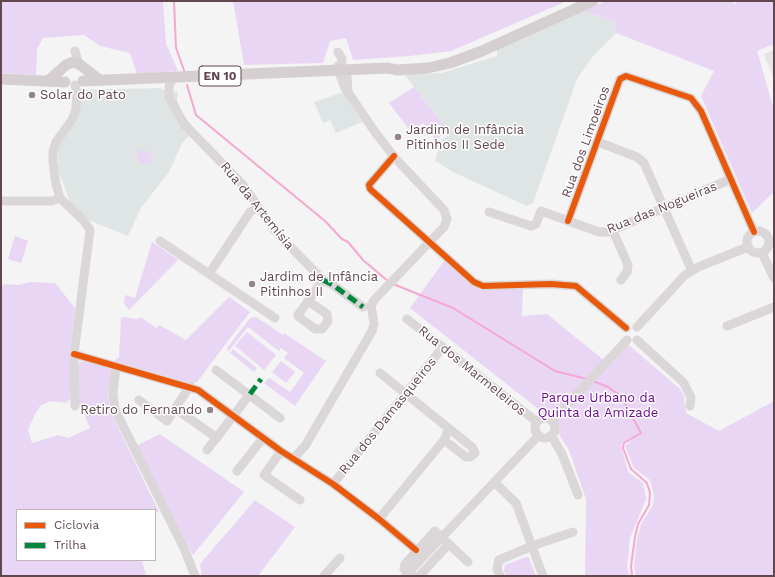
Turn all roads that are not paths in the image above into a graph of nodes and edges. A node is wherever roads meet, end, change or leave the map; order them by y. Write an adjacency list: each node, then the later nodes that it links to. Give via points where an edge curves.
1 (580, 1): 4 (main road, EN 10, via 455,55)
2 (593, 1): 4 (main road, EN 10, via 450,63 428,68)
3 (74, 65): 8 (main road); 9 (main road); 10 (main road, via 85,73); 10 (main road, via 62,73)
4 (388, 68): 5 (main road, EN 10)
5 (340, 71): 7 (main road, EN 10); 12 (street, via 342,84)
6 (1, 79): 9 (main road, EN 10)
7 (172, 79): 8 (main road, EN 10); 16 (street, Rua da Artemísia, via 169,97 184,124 243,185)
8 (100, 80): 10 (main road, EN 10)
9 (48, 81): 10 (main road, EN 10)
10 (75, 83): 14 (street, via 76,110 56,142 53,152)
11 (598, 142): 13 (street, Rua dos Limoeiros, via 620,79 630,76 691,98 701,111); 17 (street, via 637,157 644,163); 19 (street, Rua dos Limoeiros)
12 (394, 156): 24 (street, via 446,213 446,223); 24 (street, via 369,185 370,190)
13 (731, 179): 17 (street, Rua das Nogueiras); 21 (street, Rua dos Limoeiros)
14 (60, 198): 15 (street, via 52,202); 43 (street, via 90,230)
15 (1, 201)
16 (258, 207): 28 (street, via 250,212); 30 (street, Rua da Artemísia, via 275,232)
17 (664, 208): 20 (street, Rua das Nogueiras); 27 (street)
18 (489, 212): 19 (street, Rua das Nogueiras, via 530,226 536,224 541,210)
19 (568, 221): 20 (street, Rua das Nogueiras, via 602,232)
20 (613, 231): 31 (street, via 628,265 627,272)
21 (754, 232): 22 (street); 25 (street, via 748,238)
22 (770, 234): 26 (street, via 769,247)
23 (160, 241): 28 (street)
24 (430, 241): 39 (street, via 474,282 483,286 576,286); 66 (street, via 375,299 372,305 372,331 305,446)
25 (748, 246): 26 (street, via 754,253); 27 (street)
26 (762, 253): 29 (street)
27 (692, 271): 38 (street, via 685,275)
28 (209, 274): 35 (street)
29 (774, 278)
30 (324, 280): 32 (street); 33 (street, Rua da Artemísia)
31 (621, 280)
32 (308, 301)
33 (363, 307)
34 (774, 307): 37 (street)
35 (276, 318)
36 (407, 319): 42 (street, Rua dos Marmeleiros)
37 (727, 326)
38 (637, 327): 39 (street, via 632,325); 41 (street, via 640,333)
39 (626, 328): 40 (street, via 624,334)
40 (627, 340): 41 (street); 56 (street)
41 (637, 340): 52 (street, via 683,382 690,397)
42 (443, 347): 49 (street, Rua dos Damasqueiros); 57 (street, Rua dos Marmeleiros)
43 (74, 354): 44 (street); 51 (street)
44 (116, 366): 47 (street); 81 (street, via 113,394 115,410 184,548)
45 (216, 370): 48 (street)
46 (380, 373): 49 (street)
47 (190, 386): 53 (street); 54 (street)
48 (250, 394): 54 (street); 55 (street)
49 (406, 394): 58 (street); 69 (street, Rua dos Damasqueiros)
50 (140, 400): 53 (street, via 167,421)
51 (74, 406)
52 (690, 406)
53 (176, 409): 61 (street)
54 (233, 416): 61 (street); 62 (street)
55 (280, 418)
56 (552, 421): 57 (street, via 545,418); 60 (street, via 555,428)
57 (537, 422): 59 (street)
58 (446, 427): 63 (street, via 448,434); 63 (street, via 472,447 475,453 466,457)
59 (539, 435): 60 (street, via 546,438); 68 (street)
60 (551, 436): 70 (street, via 562,454)
61 (217, 438): 64 (street)
62 (263, 438): 65 (street); 67 (street)
63 (444, 440): 72 (street)
64 (207, 450)
65 (281, 451): 66 (street); 71 (street, via 264,475)
66 (293, 459): 69 (street)
67 (237, 471)
68 (494, 482): 74 (street); 76 (street, via 516,503)
69 (333, 484): 72 (street)
70 (578, 494)
71 (300, 500)
72 (379, 519): 77 (street)
73 (573, 532): 76 (street)
74 (442, 537): 75 (street); 77 (street, via 435,530); 80 (street)
75 (449, 544): 79 (street); 83 (street)
76 (532, 546): 84 (street, via 499,560 497,568); 85 (street)
77 (416, 550): 80 (street, via 404,566)
78 (340, 558): 82 (street)
79 (468, 562)
80 (409, 575)
81 (195, 576)
82 (324, 576)
83 (419, 576)
84 (500, 576)
85 (542, 576)

